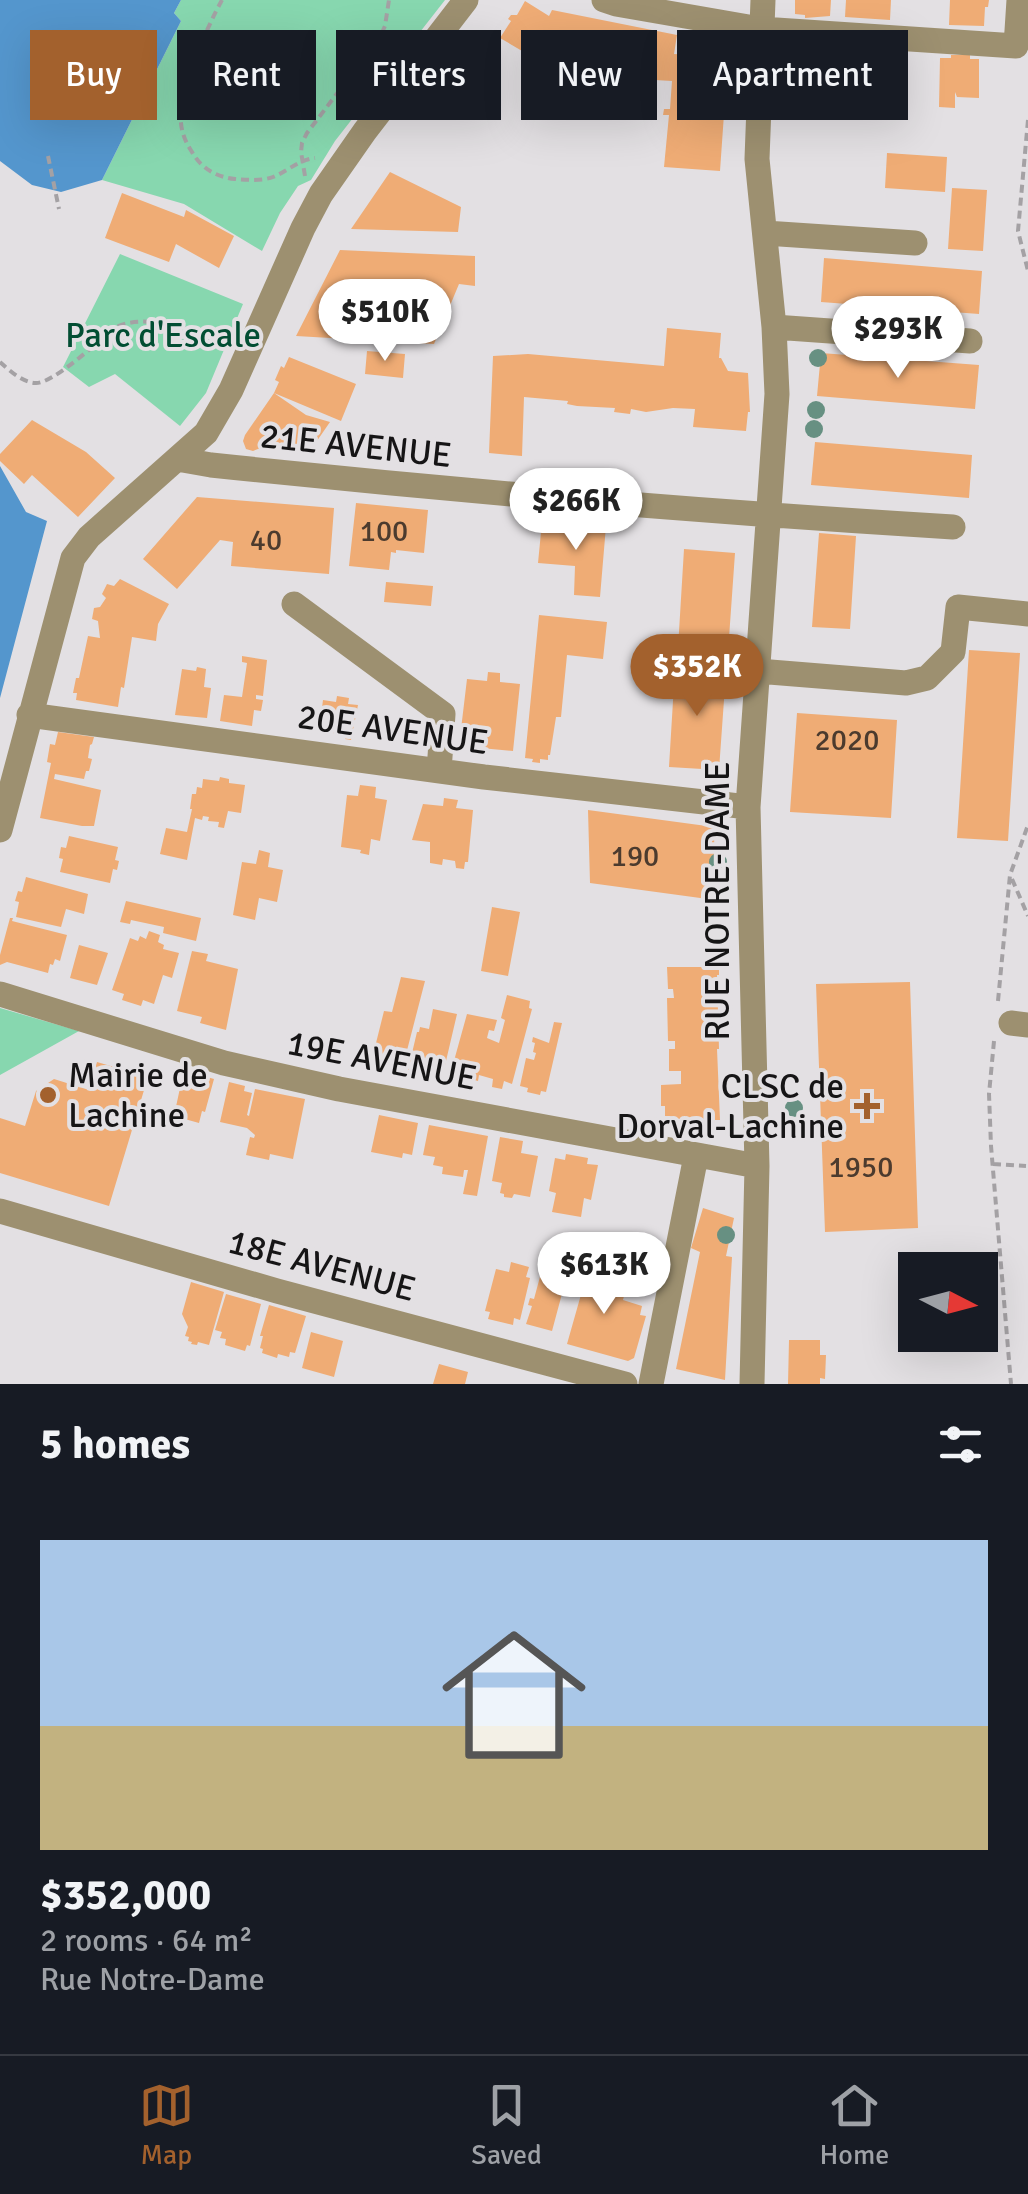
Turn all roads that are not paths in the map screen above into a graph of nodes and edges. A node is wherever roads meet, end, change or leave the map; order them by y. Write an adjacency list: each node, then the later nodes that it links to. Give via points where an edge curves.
1 (466, 0): 10 (street, via 321,194 231,390 206,433)
2 (604, 0): 5 (street)
3 (762, 0): 5 (street, RUE NOTRE-DAME)
4 (1019, 0): 5 (street, via 1016,46)
5 (760, 29): 6 (street, RUE NOTRE-DAME)
6 (764, 232): 7 (street); 8 (street, RUE NOTRE-DAME)
7 (915, 243)
8 (774, 326): 9 (street); 11 (street, RUE NOTRE-DAME)
9 (970, 340)
10 (176, 459): 11 (street, 21E AVENUE, via 477,493); 16 (street, via 73,558)
11 (769, 515): 12 (street, 21E AVENUE); 15 (street, RUE NOTRE-DAME)
12 (953, 527)
13 (294, 604): 17 (street, via 443,714)
14 (1028, 614): 15 (street, via 958,607 953,652 927,678 906,683)
15 (757, 671): 18 (street, RUE NOTRE-DAME)
16 (29, 715): 17 (street, 20E AVENUE); 19 (street)
17 (439, 771): 18 (street, 20E AVENUE)
18 (748, 806): 22 (street, RUE NOTRE-DAME)
19 (0, 830)
20 (0, 994): 21 (street, 19E AVENUE, via 224,1063)
21 (696, 1156): 22 (street, 19E AVENUE); 25 (street)
22 (757, 1166): 26 (street, RUE NOTRE-DAME)
23 (0, 1211): 24 (street, 18E AVENUE)
24 (625, 1384)
25 (651, 1384)
26 (752, 1384)

